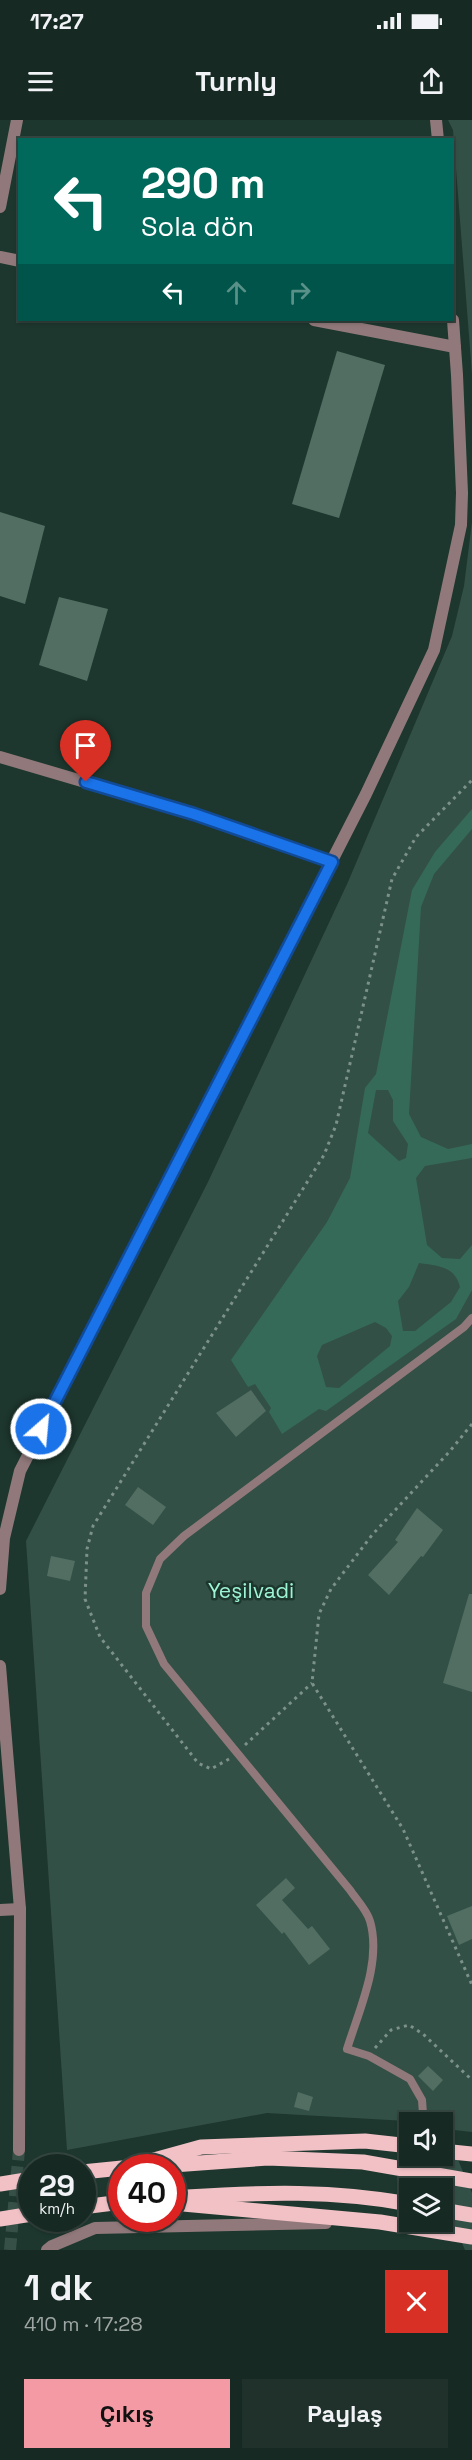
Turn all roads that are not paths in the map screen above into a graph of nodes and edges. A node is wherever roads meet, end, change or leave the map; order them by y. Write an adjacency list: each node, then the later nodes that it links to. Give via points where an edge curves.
1 (17, 120): 4 (street)
2 (436, 120): 3 (street)
3 (438, 138)
4 (0, 207)
5 (0, 257): 6 (street)
6 (18, 261)
7 (319, 321): 9 (street)
8 (453, 321): 9 (street)
9 (455, 348): 11 (street, via 461,525 434,650)
10 (0, 757): 11 (street, via 194,814)
11 (332, 862): 13 (street, via 20,1471 4,1538)
12 (472, 1318): 17 (lane, via 184,1536 160,1559 146,1593 146,1626 164,1664 370,1919 374,1943 370,1971 347,2049 369,2056 410,2079 422,2100)
13 (0, 1589)
14 (0, 1666): 15 (street)
15 (20, 1909): 16 (street); 19 (street)
16 (0, 1910)
17 (423, 2112)
18 (399, 2145): 21 (main road, via 365,2140 201,2147)
19 (19, 2150)
20 (453, 2152): 22 (main road)
21 (175, 2154)
22 (472, 2154)
23 (186, 2164): 25 (main road, via 268,2158 363,2162)
24 (18, 2181): 26 (main road)
25 (472, 2181)
26 (0, 2184)
27 (186, 2197): 28 (main road, via 269,2191 364,2195)
28 (399, 2202)
29 (186, 2204): 34 (main road)
30 (453, 2212): 31 (main road)
31 (472, 2215)
32 (18, 2216): 33 (main road)
33 (0, 2219)
34 (380, 2222): 35 (main road); 36 (street, via 95,2228)
35 (472, 2237)
36 (47, 2250)

